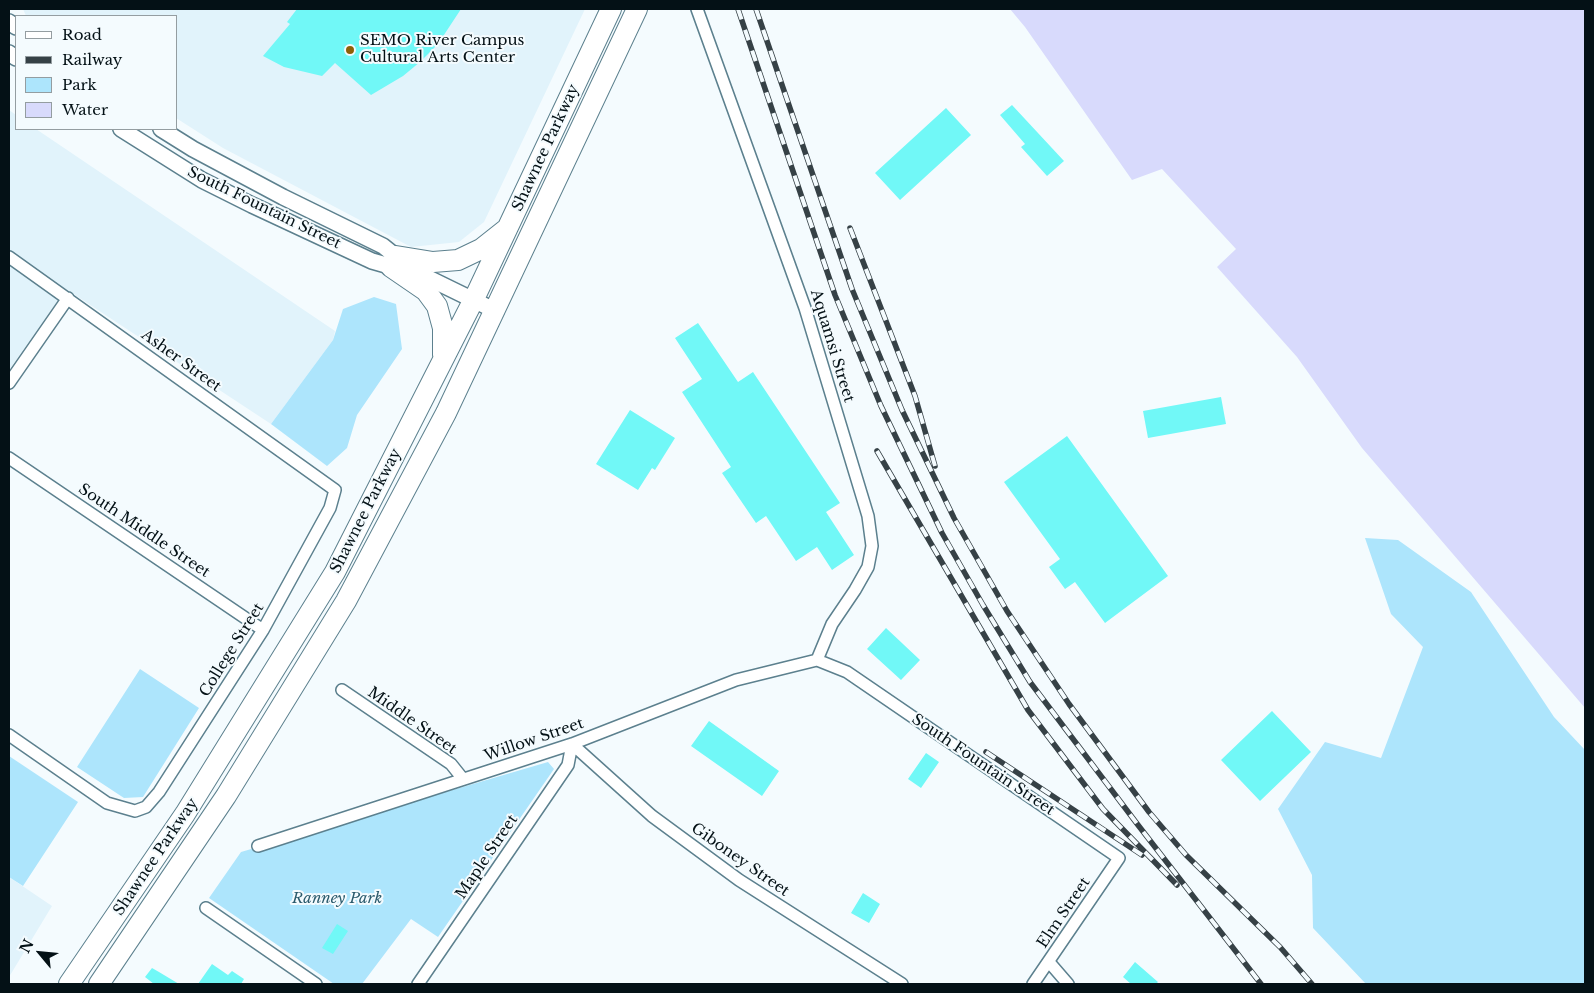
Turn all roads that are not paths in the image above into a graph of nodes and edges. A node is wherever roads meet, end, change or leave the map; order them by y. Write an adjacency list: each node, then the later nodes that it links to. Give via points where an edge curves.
1 (697, 9): 17 (street, Aquamsi Street, via 806,308 868,516 872,546 868,567 832,624)
2 (611, 10): 6 (highway, Shawnee Parkway)
3 (634, 15): 11 (highway, Shawnee Parkway)
4 (123, 130): 8 (street, South Fountain Street, via 210,184 372,261)
5 (163, 130): 8 (street, South Fountain Street, via 283,197 383,246)
6 (508, 227): 8 (highway, via 481,249 458,260); 10 (highway, Shawnee Parkway)
7 (9, 257): 9 (street, Asher Street)
8 (394, 262): 10 (street, South Fountain Street); 12 (highway, via 426,291 437,306 443,328)
9 (68, 298): 13 (street); 15 (street, Asher Street)
10 (474, 299): 11 (street, South Fountain Street); 12 (highway, Shawnee Parkway)
11 (496, 311): 27 (highway, Shawnee Parkway, via 346,601 226,796)
12 (444, 359): 26 (highway, Shawnee Parkway, via 320,596 190,806)
13 (9, 383)
14 (9, 458): 16 (street, South Middle Street)
15 (336, 490): 16 (street, College Street, via 330,508)
16 (263, 630): 19 (street, College Street, via 159,792 146,807 134,811 107,803)
17 (818, 660): 20 (street, Willow Street, via 736,680); 23 (street, South Fountain Street, via 847,672)
18 (342, 690): 21 (street, Middle Street, via 451,764)
19 (9, 735)
20 (572, 744): 21 (street, Willow Street); 29 (street, Maple Street, via 568,765); 30 (street, Giboney Street, via 652,816 739,880)
21 (463, 779): 22 (street, Willow Street)
22 (258, 846)
23 (1119, 858): 25 (street, Elm Street)
24 (206, 908): 28 (street)
25 (1049, 962): 31 (street, Elm Street); 32 (street)
26 (69, 984)
27 (98, 984)
28 (316, 984)
29 (418, 984)
30 (902, 984)
31 (1034, 984)
32 (1068, 984)

